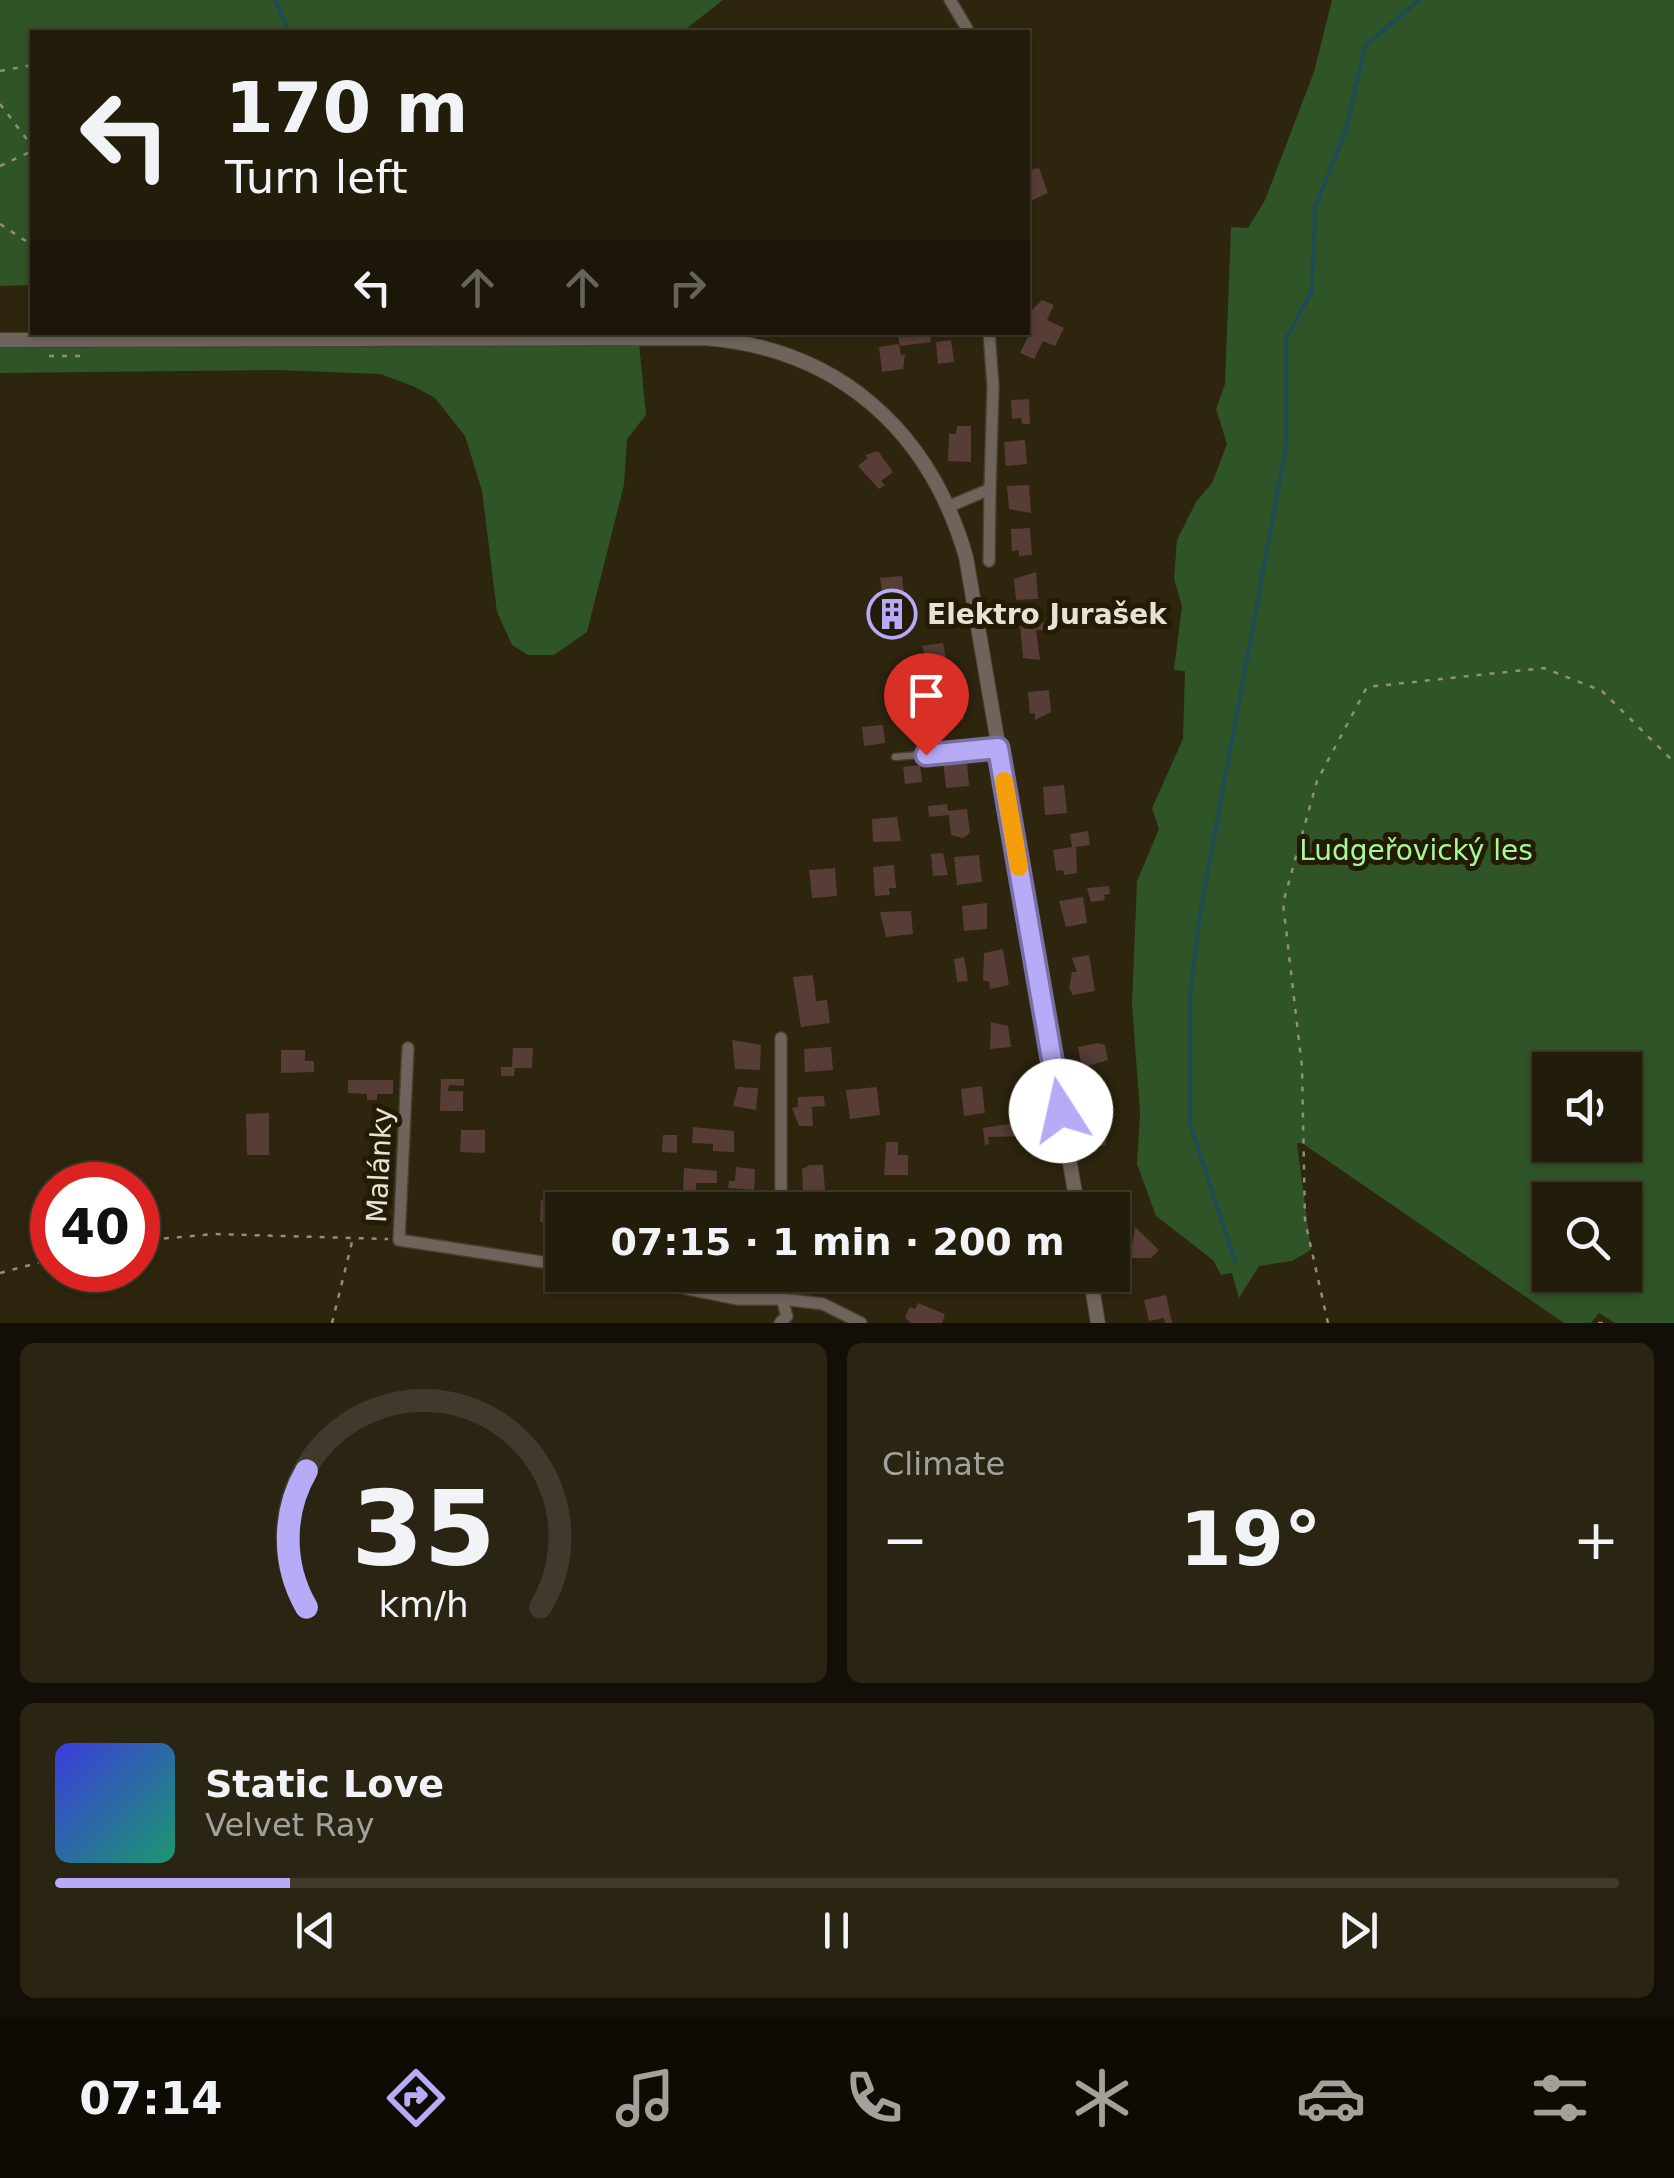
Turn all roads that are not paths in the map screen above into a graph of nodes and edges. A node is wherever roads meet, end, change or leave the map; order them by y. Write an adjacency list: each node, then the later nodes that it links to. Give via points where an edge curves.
1 (950, 0): 2 (street)
2 (968, 30)
3 (989, 335): 5 (street)
4 (0, 340): 6 (street, via 756,343 833,376 907,439)
5 (990, 488): 6 (street); 7 (street)
6 (950, 506): 8 (street, via 966,556)
7 (989, 562)
8 (998, 748): 9 (lane); 13 (street)
9 (895, 758)
10 (780, 1038): 12 (street)
11 (408, 1048): 14 (street, Malánky, via 400,1240)
12 (781, 1192)
13 (1075, 1192)
14 (545, 1262)
15 (703, 1292): 18 (street)
16 (782, 1292): 18 (street)
17 (1093, 1292): 21 (street)
18 (782, 1299): 19 (street, via 787,1316); 20 (street, via 823,1304)
19 (780, 1323)
20 (861, 1323)
21 (1098, 1323)

